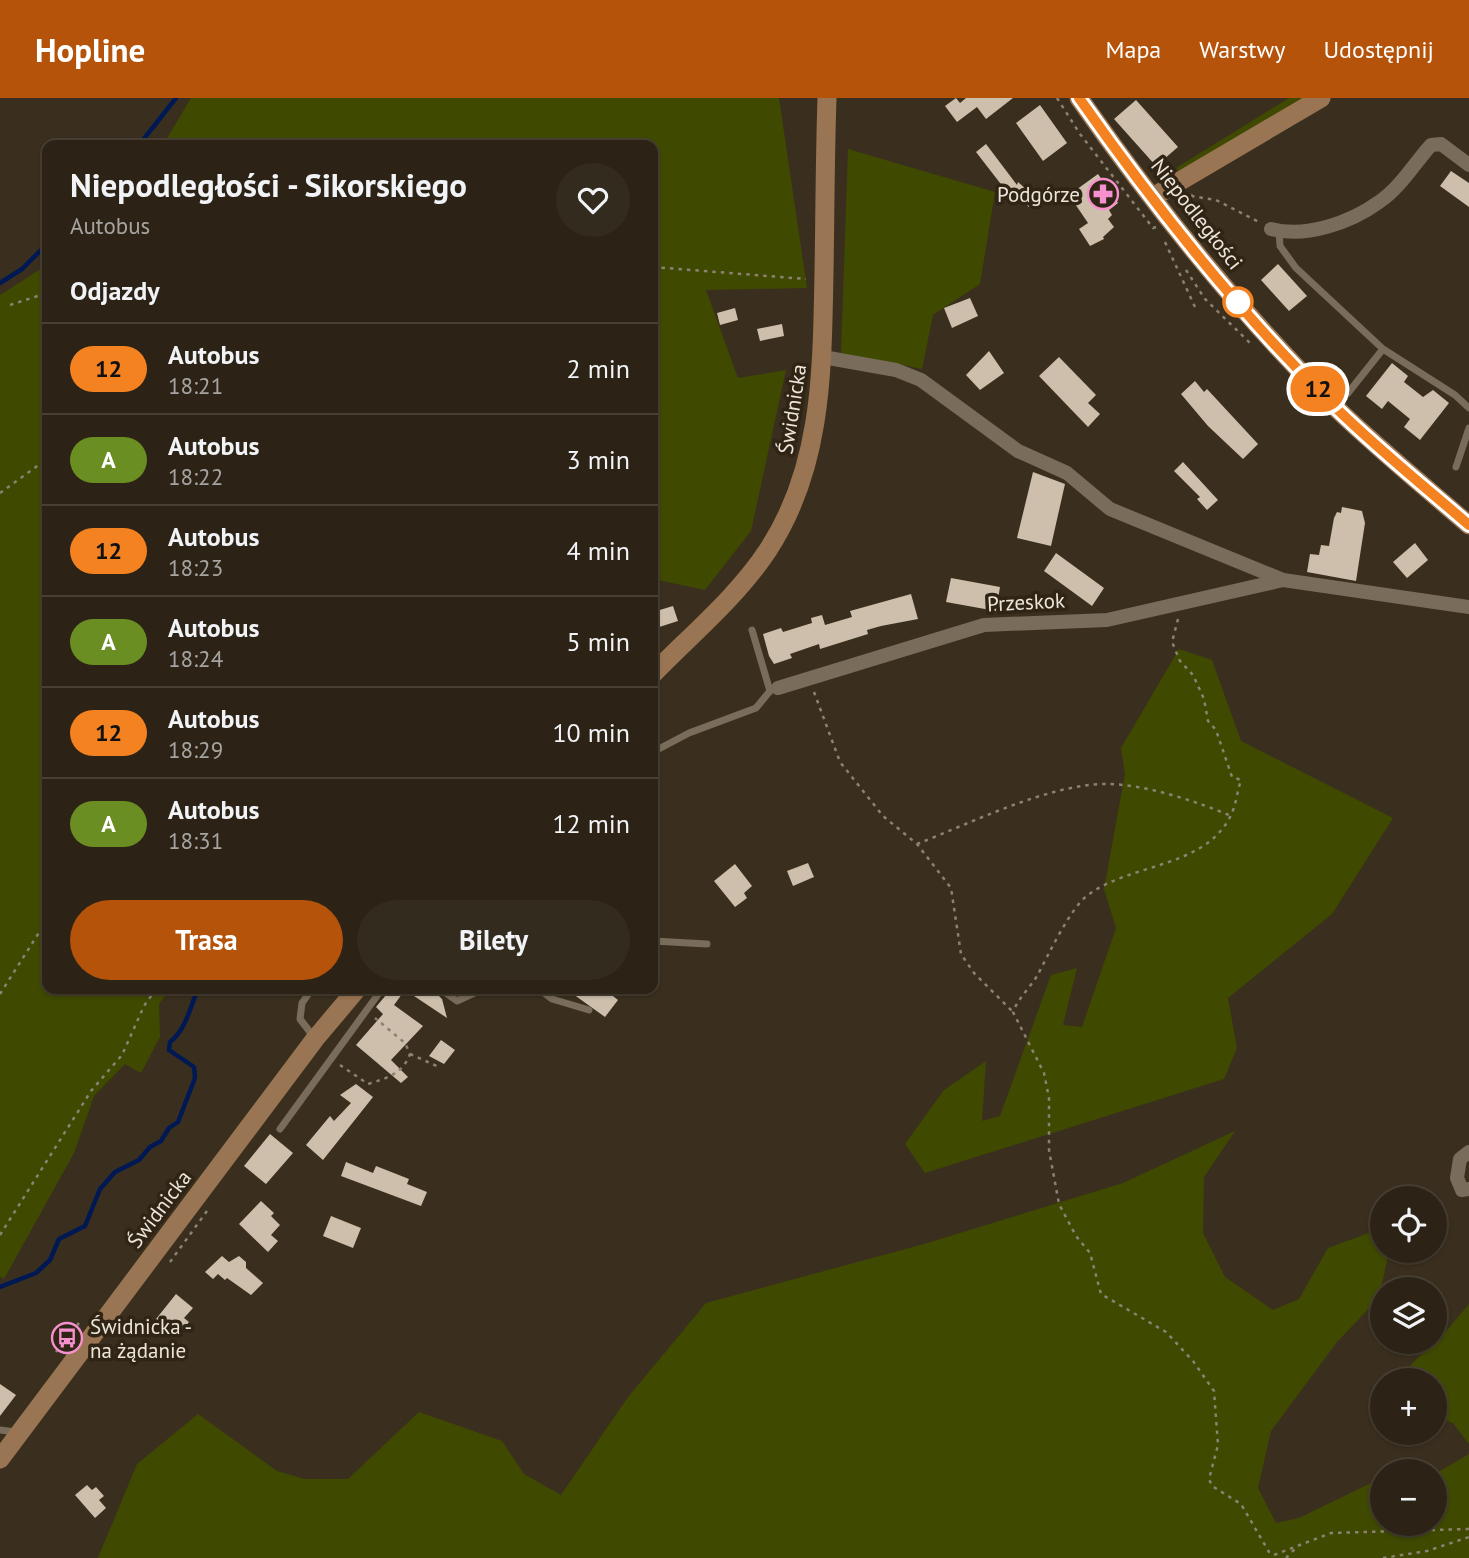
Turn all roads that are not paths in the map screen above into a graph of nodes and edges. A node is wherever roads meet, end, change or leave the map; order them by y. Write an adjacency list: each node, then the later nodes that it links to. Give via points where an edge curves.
1 (827, 98): 8 (main road, Świdnicka)
2 (1079, 98): 5 (main road, Niepodległości)
3 (1321, 98): 5 (main road)
4 (1469, 165): 6 (street, via 1441,144 1431,145 1395,188 1361,213 1312,230 1289,234)
5 (1153, 197): 13 (main road, Niepodległości, via 1225,288 1338,410)
6 (1275, 230): 7 (lane, via 1296,268)
7 (1383, 349): 9 (lane); 10 (lane)
8 (823, 357): 14 (street, Przeskok, via 896,370 921,380 1018,451 1068,473 1110,509); 17 (main road, Świdnicka, via 813,438 782,525 743,581)
9 (1348, 393)
10 (1469, 408)
11 (1469, 428): 12 (lane)
12 (1456, 467)
13 (1469, 525)
14 (1283, 580): 15 (street, Przeskok); 18 (street, Przeskok, via 1107,620 984,625)
15 (1469, 607)
16 (752, 630): 18 (lane)
17 (658, 669)
18 (774, 690): 19 (lane, via 756,708)
19 (658, 749)
20 (658, 941): 21 (lane)
21 (707, 944)
22 (309, 994): 29 (lane, via 302,1003 300,1019)
23 (353, 994): 29 (main road, Świdnicka)
24 (378, 994): 30 (lane)
25 (447, 994): 26 (lane, via 457,1001)
26 (472, 994)
27 (546, 994): 28 (lane)
28 (589, 1010)
29 (315, 1039): 34 (main road, Świdnicka)
30 (280, 1129)
31 (1469, 1152): 32 (street, via 1460,1159 1457,1178 1462,1190)
32 (1469, 1189)
33 (0, 1430): 34 (lane)
34 (20, 1433): 35 (main road, Świdnicka)
35 (0, 1459)

